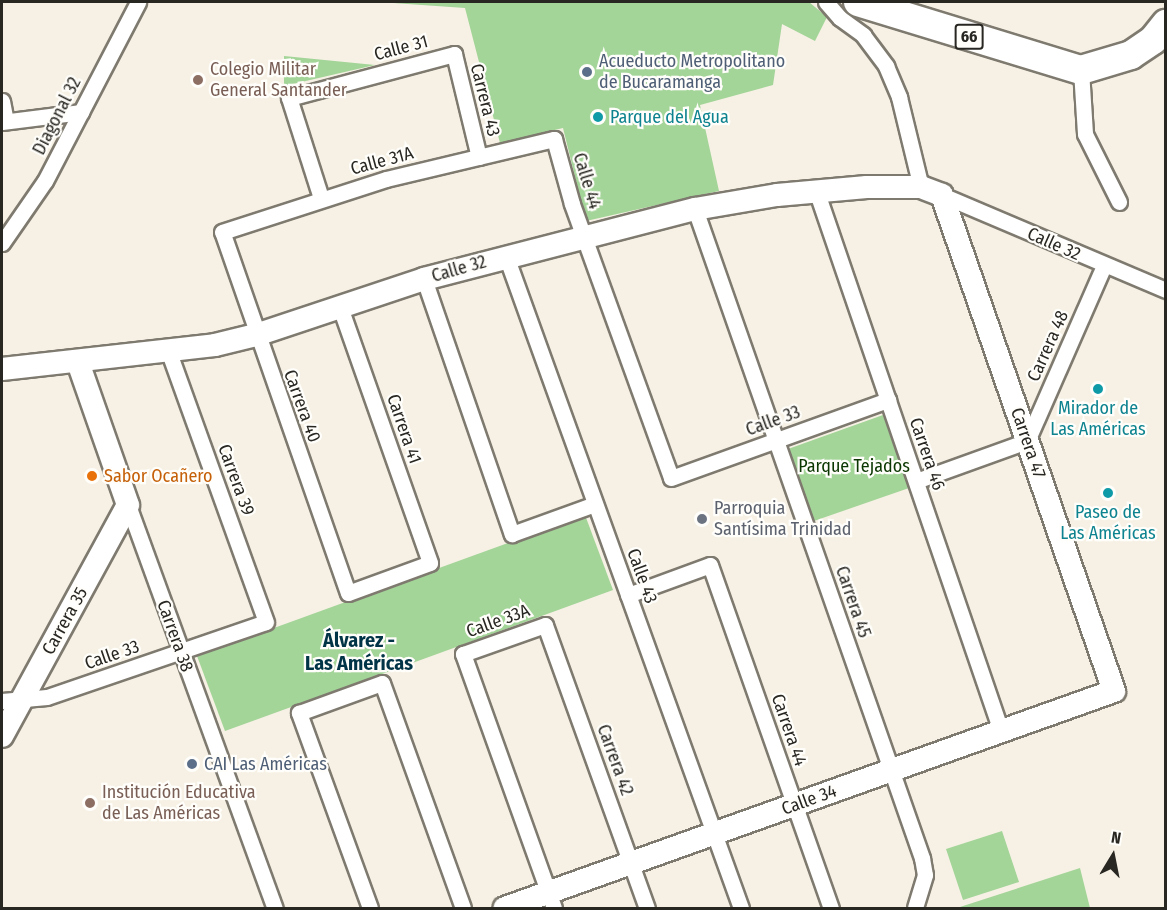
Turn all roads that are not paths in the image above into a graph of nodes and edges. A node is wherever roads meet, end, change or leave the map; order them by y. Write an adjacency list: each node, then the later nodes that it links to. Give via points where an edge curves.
1 (138, 2): 8 (street, Diagonal 32)
2 (826, 2): 12 (street, via 863,35 886,66 899,97)
3 (858, 2): 6 (highway, 66)
4 (1166, 24): 6 (highway, via 1153,40 1131,56)
5 (453, 54): 11 (street, Carrera 43); 15 (street, Calle 31, via 290,98)
6 (1081, 70): 16 (street, via 1086,134)
7 (2, 101): 9 (street)
8 (81, 112): 9 (street); 20 (street, Diagonal 32, via 45,181)
9 (4, 121)
10 (554, 139): 11 (street, Calle 31A); 19 (street, Calle 44)
11 (479, 157): 15 (street, Calle 31A)
12 (921, 187): 13 (street, Calle 32); 14 (street)
13 (816, 190): 17 (street, Calle 32); 30 (street, Carrera 46)
14 (942, 195): 22 (street, Calle 32); 32 (street, Carrera 47)
15 (321, 198): 18 (street, Calle 31A)
16 (1119, 201)
17 (695, 209): 19 (street, Calle 32); 31 (street, Carrera 45)
18 (222, 232): 26 (street, Carrera 40)
19 (585, 234): 21 (street, Calle 32); 31 (street, Calle 33, via 671,478)
20 (2, 243)
21 (506, 256): 23 (street, Calle 32); 34 (street, Calle 43)
22 (1104, 266): 24 (street, Calle 32); 32 (street, Carrera 48)
23 (424, 279): 25 (street, Calle 32); 34 (street, via 512,534)
24 (1166, 290)
25 (340, 307): 26 (street, Calle 32); 36 (street, Carrera 41, via 430,563)
26 (256, 335): 27 (street, Calle 32); 36 (street, Carrera 40)
27 (169, 352): 28 (street, Calle 32); 38 (street, Carrera 39)
28 (78, 362): 29 (street, Calle 32); 35 (street, Carrera 38)
29 (3, 371)
30 (888, 400): 31 (street, Calle 33); 33 (street, Carrera 46)
31 (776, 440): 45 (street, Carrera 45)
32 (1027, 441): 33 (street); 41 (street, Carrera 47)
33 (916, 481): 43 (street, Carrera 46)
34 (595, 504): 37 (street, Calle 43)
35 (128, 505): 40 (street, Carrera 38); 42 (street, Carrera 35)
36 (348, 593)
37 (628, 595): 46 (street, Carrera 44, via 710,565); 47 (street, Calle 43)
38 (266, 622): 40 (street, Calle 33)
39 (545, 625): 48 (street, Carrera 42); 49 (street, Calle 33A, via 463,654)
40 (181, 652): 42 (street, Calle 33, via 47,697); 51 (street, Carrera 38)
41 (1114, 691): 43 (street, Calle 34)
42 (11, 701): 44 (street, Carrera 35)
43 (1001, 731): 45 (street, Calle 34)
44 (2, 736)
45 (891, 770): 46 (street, Calle 34); 50 (street, Carrera 45, via 925,875)
46 (795, 805): 47 (street, Calle 34); 57 (street, Carrera 44)
47 (714, 834): 48 (street, Calle 34); 56 (street, Calle 43)
48 (631, 863): 49 (street, Calle 34); 55 (street, Carrera 42)
49 (552, 901): 54 (street, Calle 34)
50 (915, 908)
51 (275, 909)
52 (370, 909): 53 (street, via 299,713 382,683)
53 (463, 909)
54 (505, 909)
55 (647, 909)
56 (741, 909)
57 (831, 909)

